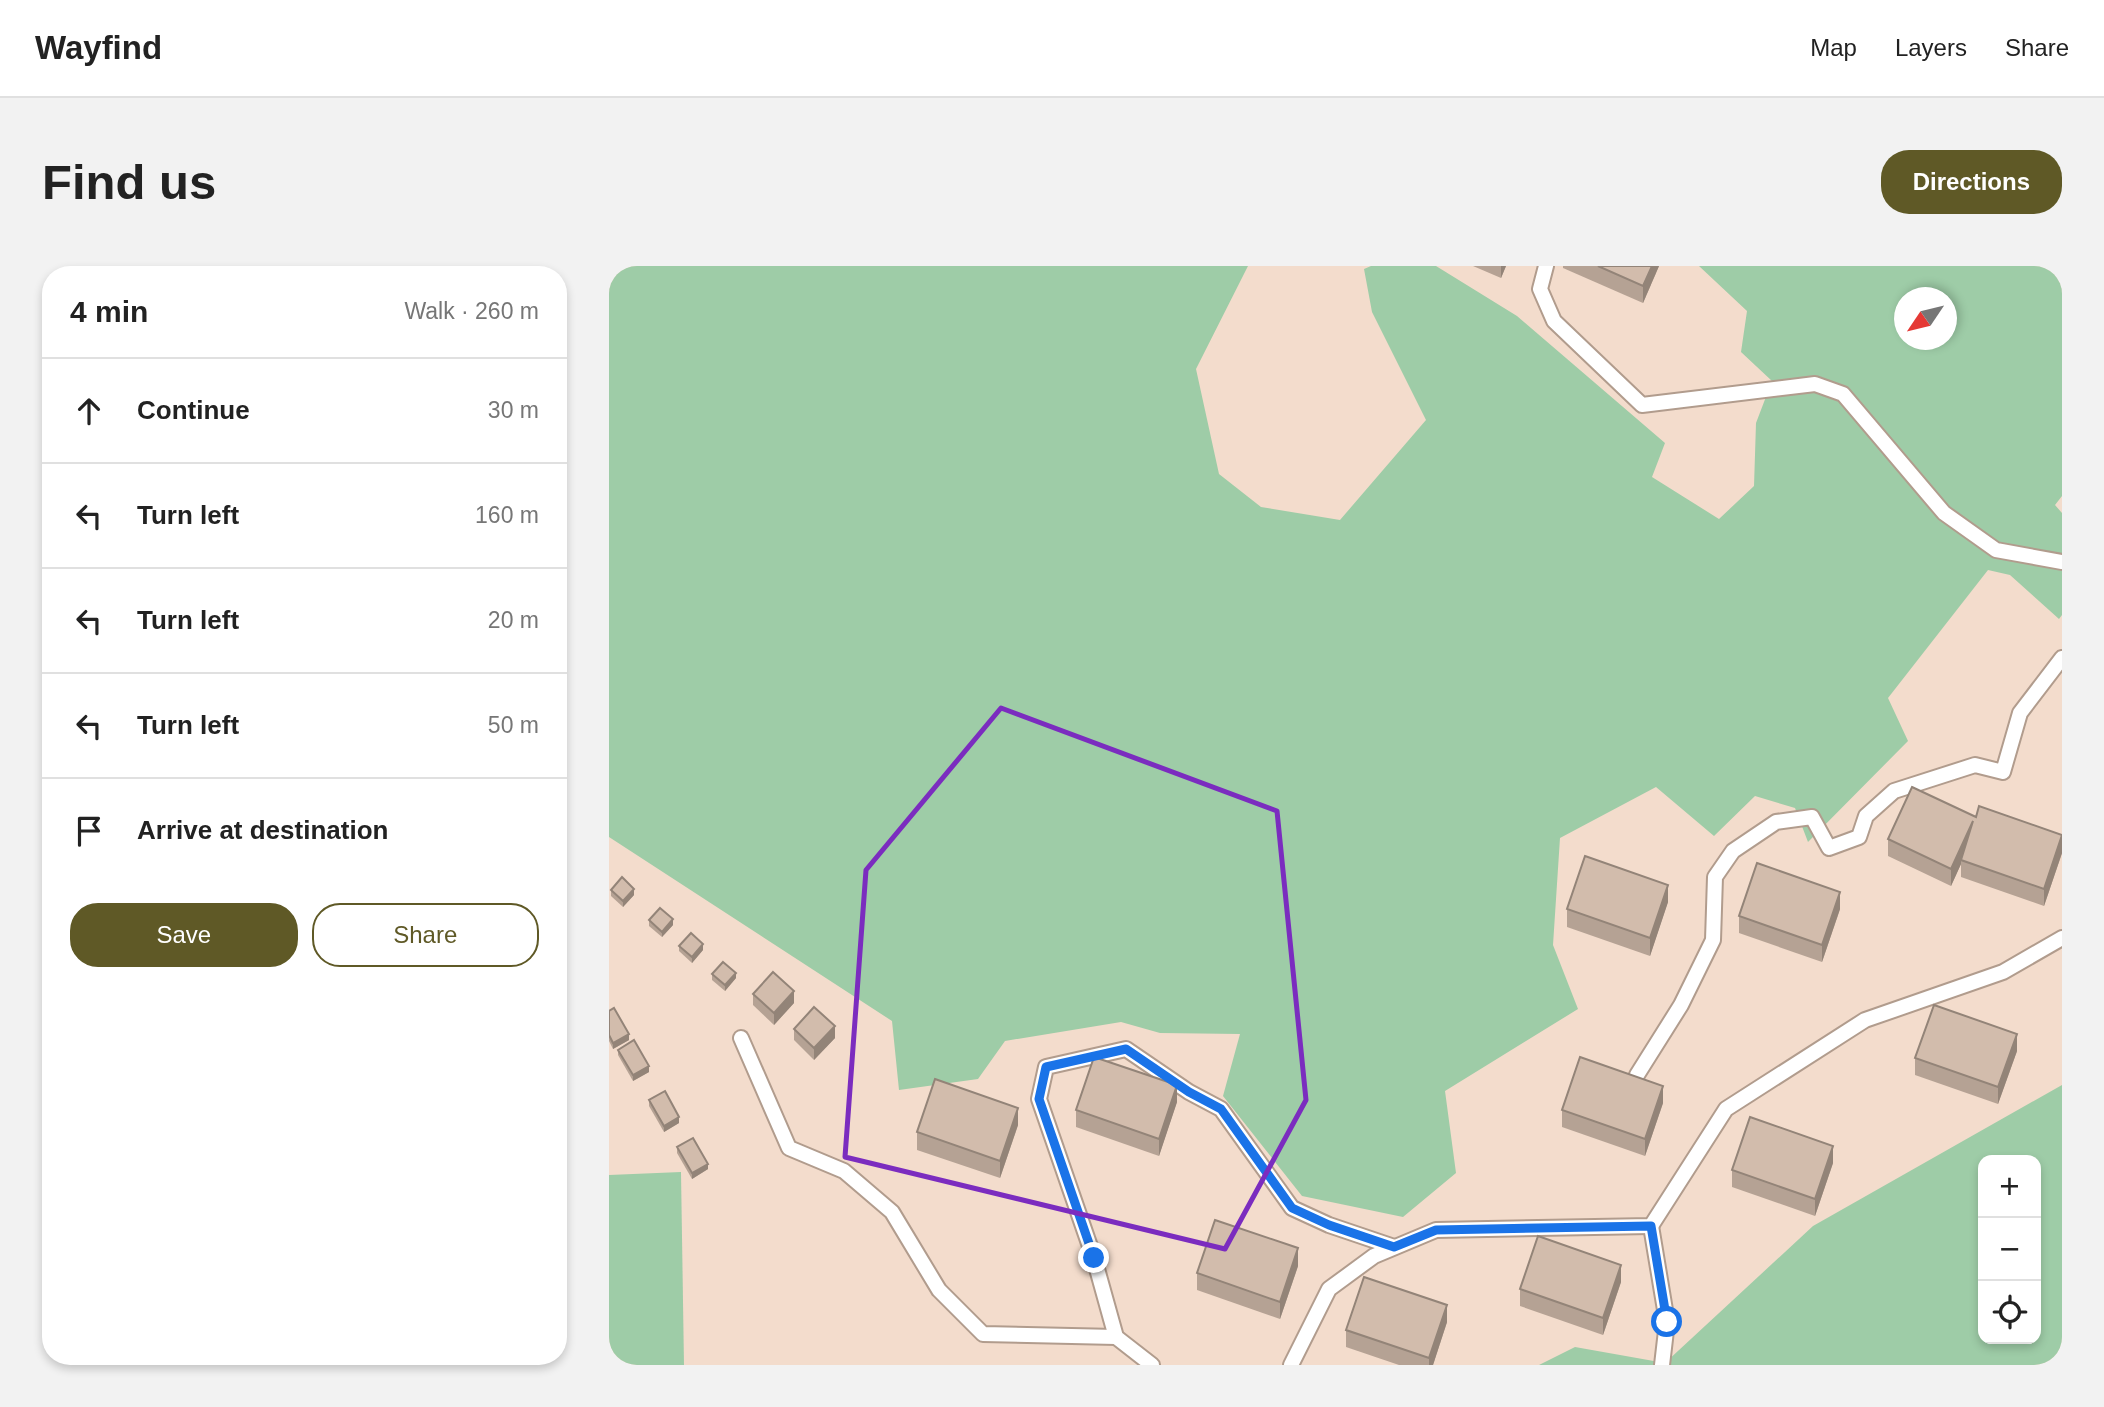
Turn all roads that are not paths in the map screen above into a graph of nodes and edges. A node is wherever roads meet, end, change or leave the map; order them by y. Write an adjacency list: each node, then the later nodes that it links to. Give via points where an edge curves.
1 (1545, 266): 2 (lane, via 1540,289 1554,321 1642,405 1815,384 1843,394 1944,513 1996,551)
2 (2062, 562)
3 (2062, 658): 6 (lane, via 2020,713 2003,772 1975,765 1894,790 1866,816 1859,837 1829,848 1812,817 1776,821 1733,851 1715,877 1713,940 1681,1005)
4 (2062, 938): 7 (lane, via 2003,972 1865,1020 1727,1109)
5 (741, 1038): 9 (lane, via 789,1147 844,1171 892,1212 939,1290 983,1334)
6 (1637, 1075)
7 (1651, 1226): 8 (lane, via 1436,1230); 12 (lane, via 1667,1322)
8 (1394, 1247): 9 (lane, via 1292,1208 1221,1109 1126,1049 1046,1067 1039,1099); 11 (lane, via 1329,1289)
9 (1116, 1337): 10 (lane)
10 (1153, 1365)
11 (1291, 1365)
12 (1663, 1365)

